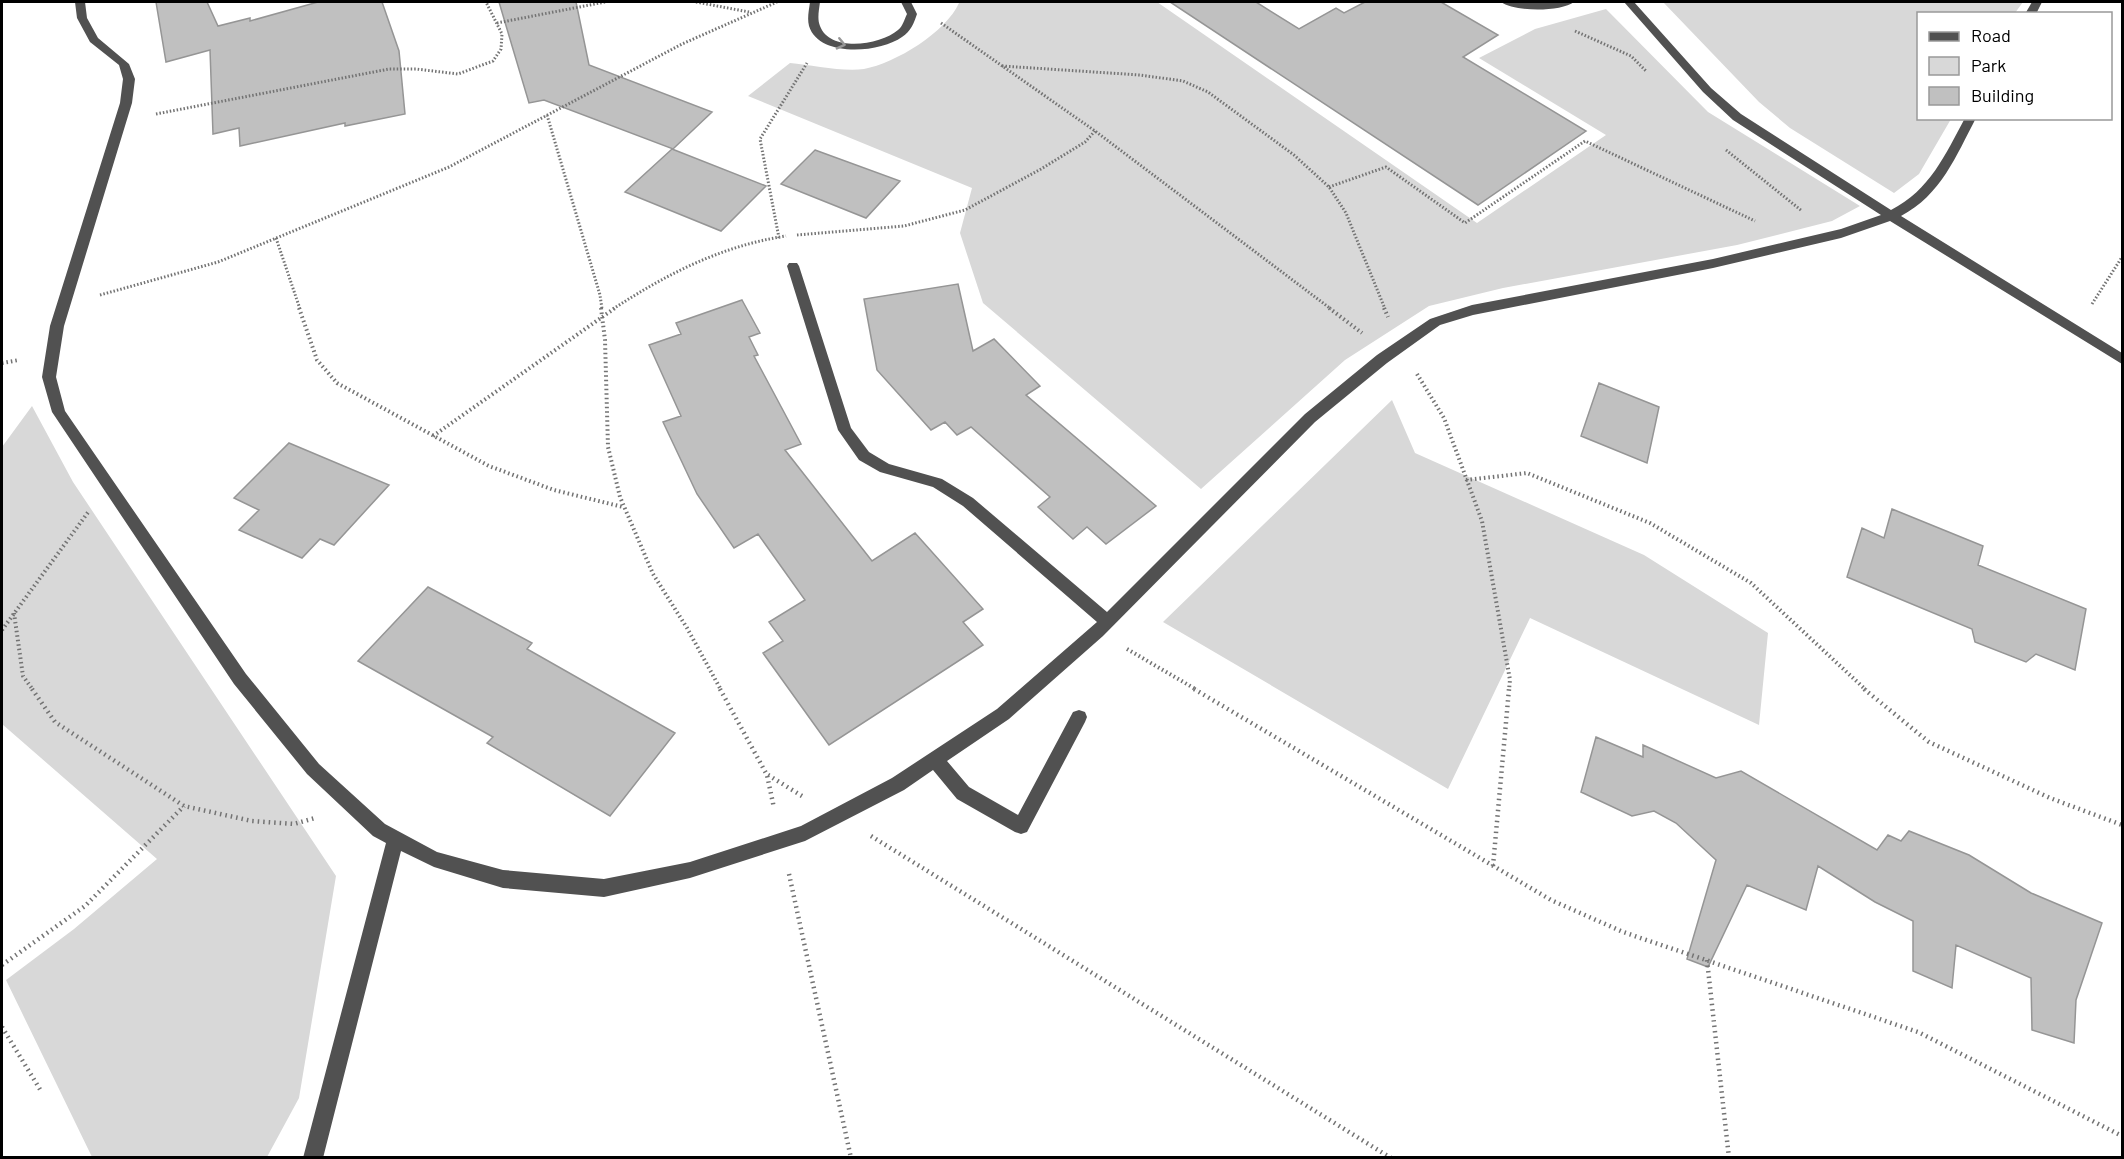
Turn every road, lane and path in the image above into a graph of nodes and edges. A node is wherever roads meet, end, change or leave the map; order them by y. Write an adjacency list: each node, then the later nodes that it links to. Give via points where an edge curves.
1 (80, 2): 20 (street, via 82,18 94,40 124,64 129,79)
2 (486, 2): 13 (path)
3 (605, 2): 13 (path)
4 (696, 2): 11 (path)
5 (777, 2): 11 (path)
6 (815, 2): 15 (street, via 815,28)
7 (906, 2): 15 (street, one-way to 7, via 849,46 885,43 908,27 912,14)
8 (1506, 2): 9 (street, via 1528,6)
9 (1569, 2)
10 (1629, 2): 24 (street, via 1707,90 1737,117)
11 (749, 13): 18 (path)
12 (938, 21): 16 (path)
13 (497, 23): 20 (path, via 502,34 501,49 493,61 471,71 389,69)
14 (1566, 27): 17 (path, via 1631,56)
15 (822, 38): 26 (path, via 760,139)
16 (1002, 66): 21 (path); 23 (path, via 1183,81 1208,92 1294,155)
17 (1648, 73)
18 (547, 115): 27 (path, via 449,167); 32 (path, via 600,295)
19 (1970, 120): 24 (street, via 1933,186)
20 (120, 121): 31 (street)
21 (1095, 131): 26 (path, via 1085,142 964,210 916,222); 34 (path)
22 (1723, 148): 25 (path)
23 (1329, 187): 28 (path, via 1386,167 1466,223 1585,141); 34 (path, via 1346,213)
24 (1893, 216): 25 (street); 33 (street)
25 (1832, 235): 28 (street)
26 (778, 237): 30 (path); 32 (path, via 723,251 681,269)
27 (276, 238): 31 (path, via 218,262); 36 (path, via 317,360 337,383)
28 (1802, 243): 34 (street, via 1647,278 1472,310 1435,322)
29 (2122, 256): 33 (path)
30 (793, 266): 41 (street, via 845,430 864,456 885,468 937,483 969,502)
31 (64, 305): 38 (street, via 49,377 59,412)
32 (602, 316): 36 (path); 39 (path, via 608,447)
33 (2075, 329): 35 (street)
34 (1395, 350): 37 (path, via 1444,418); 41 (street, via 1310,418)
35 (2122, 359)
36 (433, 436): 39 (path, via 489,466 554,490)
37 (1467, 480): 48 (path, via 1527,473 1650,523 1751,583 1860,685 1929,742 2050,798); 51 (path, via 1482,521 1510,680)
38 (109, 484): 40 (path); 46 (street, via 240,679 313,769)
39 (624, 508): 50 (path, via 653,574 767,774)
40 (14, 613): 42 (path); 45 (path, via 23,676 55,722)
41 (1102, 626): 44 (street, via 1003,714); 51 (path)
42 (2, 630)
43 (1079, 717): 44 (street, via 1021,826 963,794)
44 (935, 759): 47 (street, via 898,784)
45 (184, 806): 46 (path, via 252,821 294,824); 53 (path, via 85,906)
46 (355, 807): 49 (street, via 379,830)
47 (837, 816): 50 (street); 59 (path)
48 (2122, 825)
49 (396, 839): 50 (street, via 434,859 503,879 604,888 690,870); 57 (street)
50 (781, 841): 58 (path)
51 (1493, 866): 52 (path, via 1551,900 1623,932)
52 (1707, 960): 56 (path, via 1918,1032); 60 (path)
53 (2, 965)
54 (2, 1027): 55 (path)
55 (41, 1091)
56 (2122, 1136)
57 (313, 1158)
58 (851, 1158)
59 (1391, 1158)
60 (1729, 1158)

